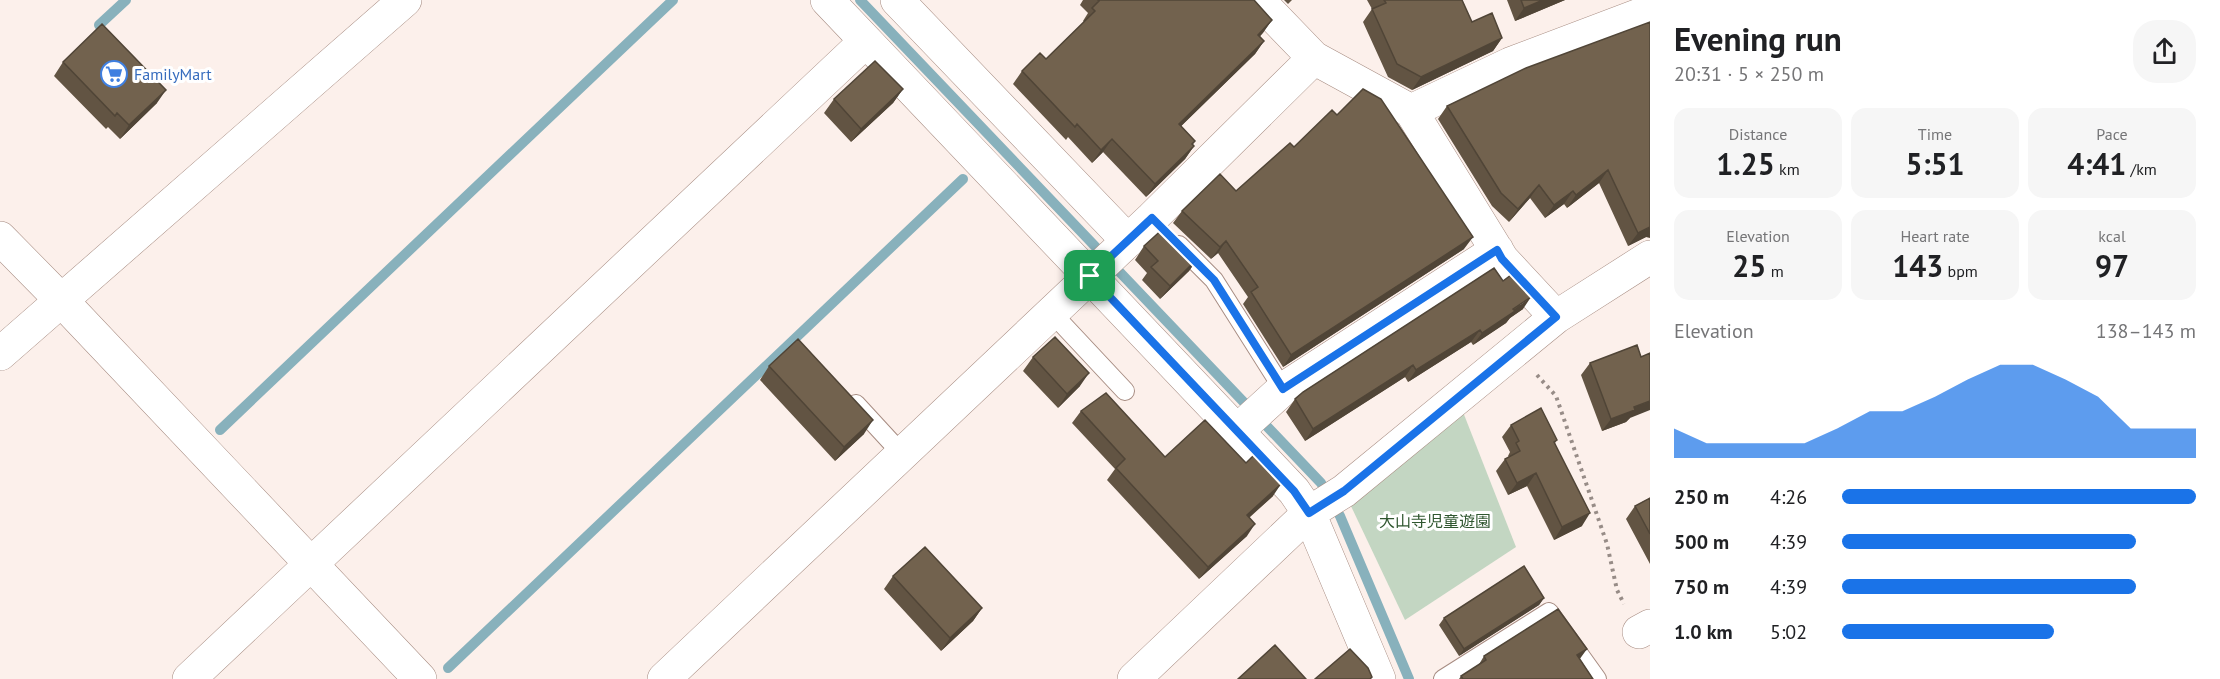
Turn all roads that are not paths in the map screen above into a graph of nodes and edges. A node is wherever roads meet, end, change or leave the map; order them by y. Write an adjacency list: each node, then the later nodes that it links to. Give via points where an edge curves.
1 (405, 0): 14 (street)
2 (827, 0): 6 (street)
3 (897, 0): 13 (street)
4 (1257, 0): 7 (street)
5 (1650, 11): 8 (street, via 1509,64)
6 (866, 41): 13 (street); 23 (street)
7 (1314, 58): 8 (street); 9 (street)
8 (1411, 111): 11 (street)
9 (1152, 218): 13 (street); 20 (lane, via 1214,280)
10 (0, 238): 14 (street)
11 (1497, 250): 16 (street); 20 (street)
12 (1650, 257): 16 (street)
13 (1109, 259): 15 (street); 20 (street)
14 (61, 300): 17 (street); 23 (street)
15 (1052, 313): 18 (lane); 21 (street)
16 (1556, 317): 22 (street)
17 (0, 354)
18 (1125, 392)
19 (848, 395): 21 (lane)
20 (1258, 412): 22 (street, via 1294,491)
21 (902, 454): 26 (street)
22 (1324, 503): 27 (street); 28 (street)
23 (311, 564): 24 (street); 25 (street)
24 (189, 679)
25 (420, 679)
26 (664, 679)
27 (1134, 679)
28 (1378, 679)
29 (1443, 679): 30 (lane, via 1549,612)
30 (1597, 679)

